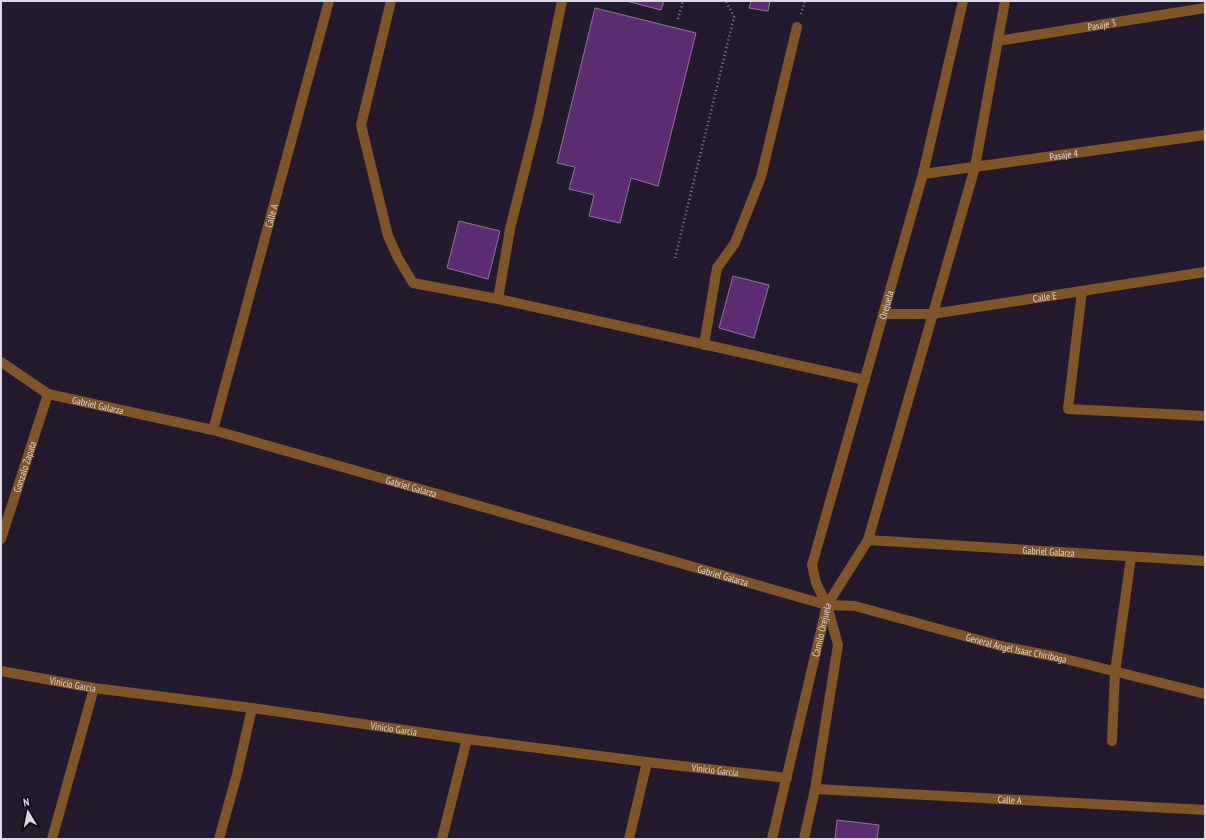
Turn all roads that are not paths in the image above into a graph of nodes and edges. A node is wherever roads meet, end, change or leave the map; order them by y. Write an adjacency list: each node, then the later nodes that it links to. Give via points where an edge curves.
1 (329, 1): 22 (street, Calle A)
2 (391, 1): 14 (street, via 362,125 388,236 413,283)
3 (562, 1): 14 (street, via 538,117 510,229)
4 (963, 1): 11 (street, Orejuela)
5 (1005, 1): 8 (street)
6 (1205, 8): 8 (street, Pasaje 3)
7 (797, 27): 17 (street, via 761,177 735,243 717,268)
8 (998, 41): 10 (street)
9 (1205, 135): 10 (street, Pasaje 4)
10 (975, 167): 11 (street, Pasaje 4); 16 (street)
11 (923, 174): 15 (street, Orejuela)
12 (1205, 272): 13 (street, Calle E)
13 (1082, 291): 16 (street, Calle E); 21 (street, via 1068,409)
14 (498, 299): 17 (street)
15 (883, 314): 16 (street, Calle E); 19 (street, Orejuela)
16 (932, 314): 24 (street)
17 (704, 345): 19 (street)
18 (1, 362): 20 (street, Gabriel Galarza)
19 (864, 380): 27 (street, Orejuela, via 812,565 816,583)
20 (48, 394): 22 (street, Gabriel Galarza); 23 (street, Gonzalo Zapata)
21 (1205, 416)
22 (214, 430): 27 (street, Gabriel Galarza)
23 (1, 539)
24 (868, 540): 25 (street, Gabriel Galarza); 27 (street)
25 (1131, 557): 26 (street, Gabriel Galarza); 29 (street)
26 (1205, 561)
27 (827, 606): 29 (street, General Angel Isaac Chiriboga, via 855,606 1001,646); 36 (street, Camilo Orejuela); 37 (street, Camilo Orejuela, via 838,645)
28 (1, 671): 30 (street, Vinicio Garcia)
29 (1115, 672): 31 (street, General Angel Isaac Chiriboga); 34 (street)
30 (94, 688): 32 (street, Vinicio Garcia); 39 (street)
31 (1205, 694)
32 (252, 708): 33 (street, Vinicio Garcia); 40 (street, via 237,774)
33 (467, 739): 35 (street, Vinicio Garcia); 41 (street)
34 (1112, 741)
35 (647, 762): 36 (street, Vinicio Garcia); 42 (street)
36 (787, 778): 43 (street, Camilo Orejuela)
37 (815, 789): 38 (street, Calle A); 44 (street, Camilo Orejuela)
38 (1205, 810)
39 (52, 839)
40 (218, 839)
41 (442, 839)
42 (629, 839)
43 (772, 839)
44 (804, 839)

